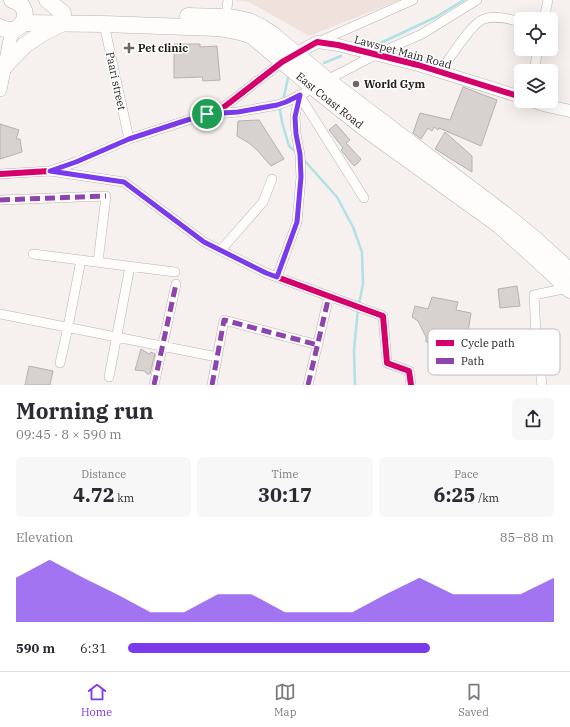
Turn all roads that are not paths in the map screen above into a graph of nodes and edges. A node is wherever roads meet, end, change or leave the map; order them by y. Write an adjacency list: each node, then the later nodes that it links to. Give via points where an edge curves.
1 (47, 0): 10 (highway)
2 (228, 0): 9 (street)
3 (412, 0): 13 (street)
4 (477, 0): 14 (street, via 422,34)
5 (548, 0): 8 (street)
6 (0, 3): 7 (highway)
7 (12, 11): 10 (highway, East Coast Road); 16 (main road)
8 (545, 12)
9 (226, 17): 10 (highway, East Coast Road); 15 (highway, East Coast Road, via 249,21 262,27 272,34)
10 (63, 18): 12 (highway, East Coast Road); 16 (highway)
11 (514, 21): 17 (street, via 494,17 477,22)
12 (104, 24): 15 (highway, East Coast Road, via 232,30 252,36); 24 (street, Paari street)
13 (317, 42): 14 (street, Lawspet Main Road); 15 (street)
14 (377, 54): 17 (street, Lawspet Main Road); 18 (street)
15 (289, 58): 18 (highway, East Coast Road); 23 (street, via 224,106)
16 (3, 60): 19 (main road)
17 (440, 72): 20 (street, Lawspet Main Road)
18 (314, 88): 23 (street, via 282,103 238,112); 28 (street); 35 (highway, East Coast Road, via 508,217); 37 (street, via 295,117 301,177 297,222); 39 (highway, East Coast Road, via 366,130 499,225)
19 (0, 90)
20 (514, 95)
21 (556, 108): 22 (street)
22 (570, 111)
23 (207, 114): 24 (street)
24 (129, 139): 25 (street)
25 (50, 171): 26 (street); 30 (street, via 124,182 204,242)
26 (0, 174)
27 (272, 179): 30 (street, via 263,202)
28 (364, 198)
29 (0, 200): 33 (street, via 106,196)
30 (221, 250): 37 (street)
31 (33, 254): 32 (street)
32 (81, 260): 33 (street); 42 (street)
33 (98, 262): 34 (street)
34 (130, 266): 36 (street); 44 (street)
35 (570, 271)
36 (175, 272)
37 (277, 277): 40 (street)
38 (176, 284): 46 (street)
39 (569, 289): 43 (street, via 534,295)
40 (329, 296): 45 (street); 54 (street, via 384,316 387,363 409,371)
41 (0, 314): 42 (street)
42 (68, 327): 44 (street); 48 (street)
43 (536, 329)
44 (116, 337): 46 (street); 50 (street)
45 (318, 345): 47 (street, via 224,320); 53 (street)
46 (163, 346): 47 (street); 51 (street)
47 (217, 357): 52 (street)
48 (60, 363)
49 (541, 375): 55 (street)
50 (109, 377)
51 (154, 385)
52 (212, 385)
53 (308, 385)
54 (411, 385)
55 (542, 385)

